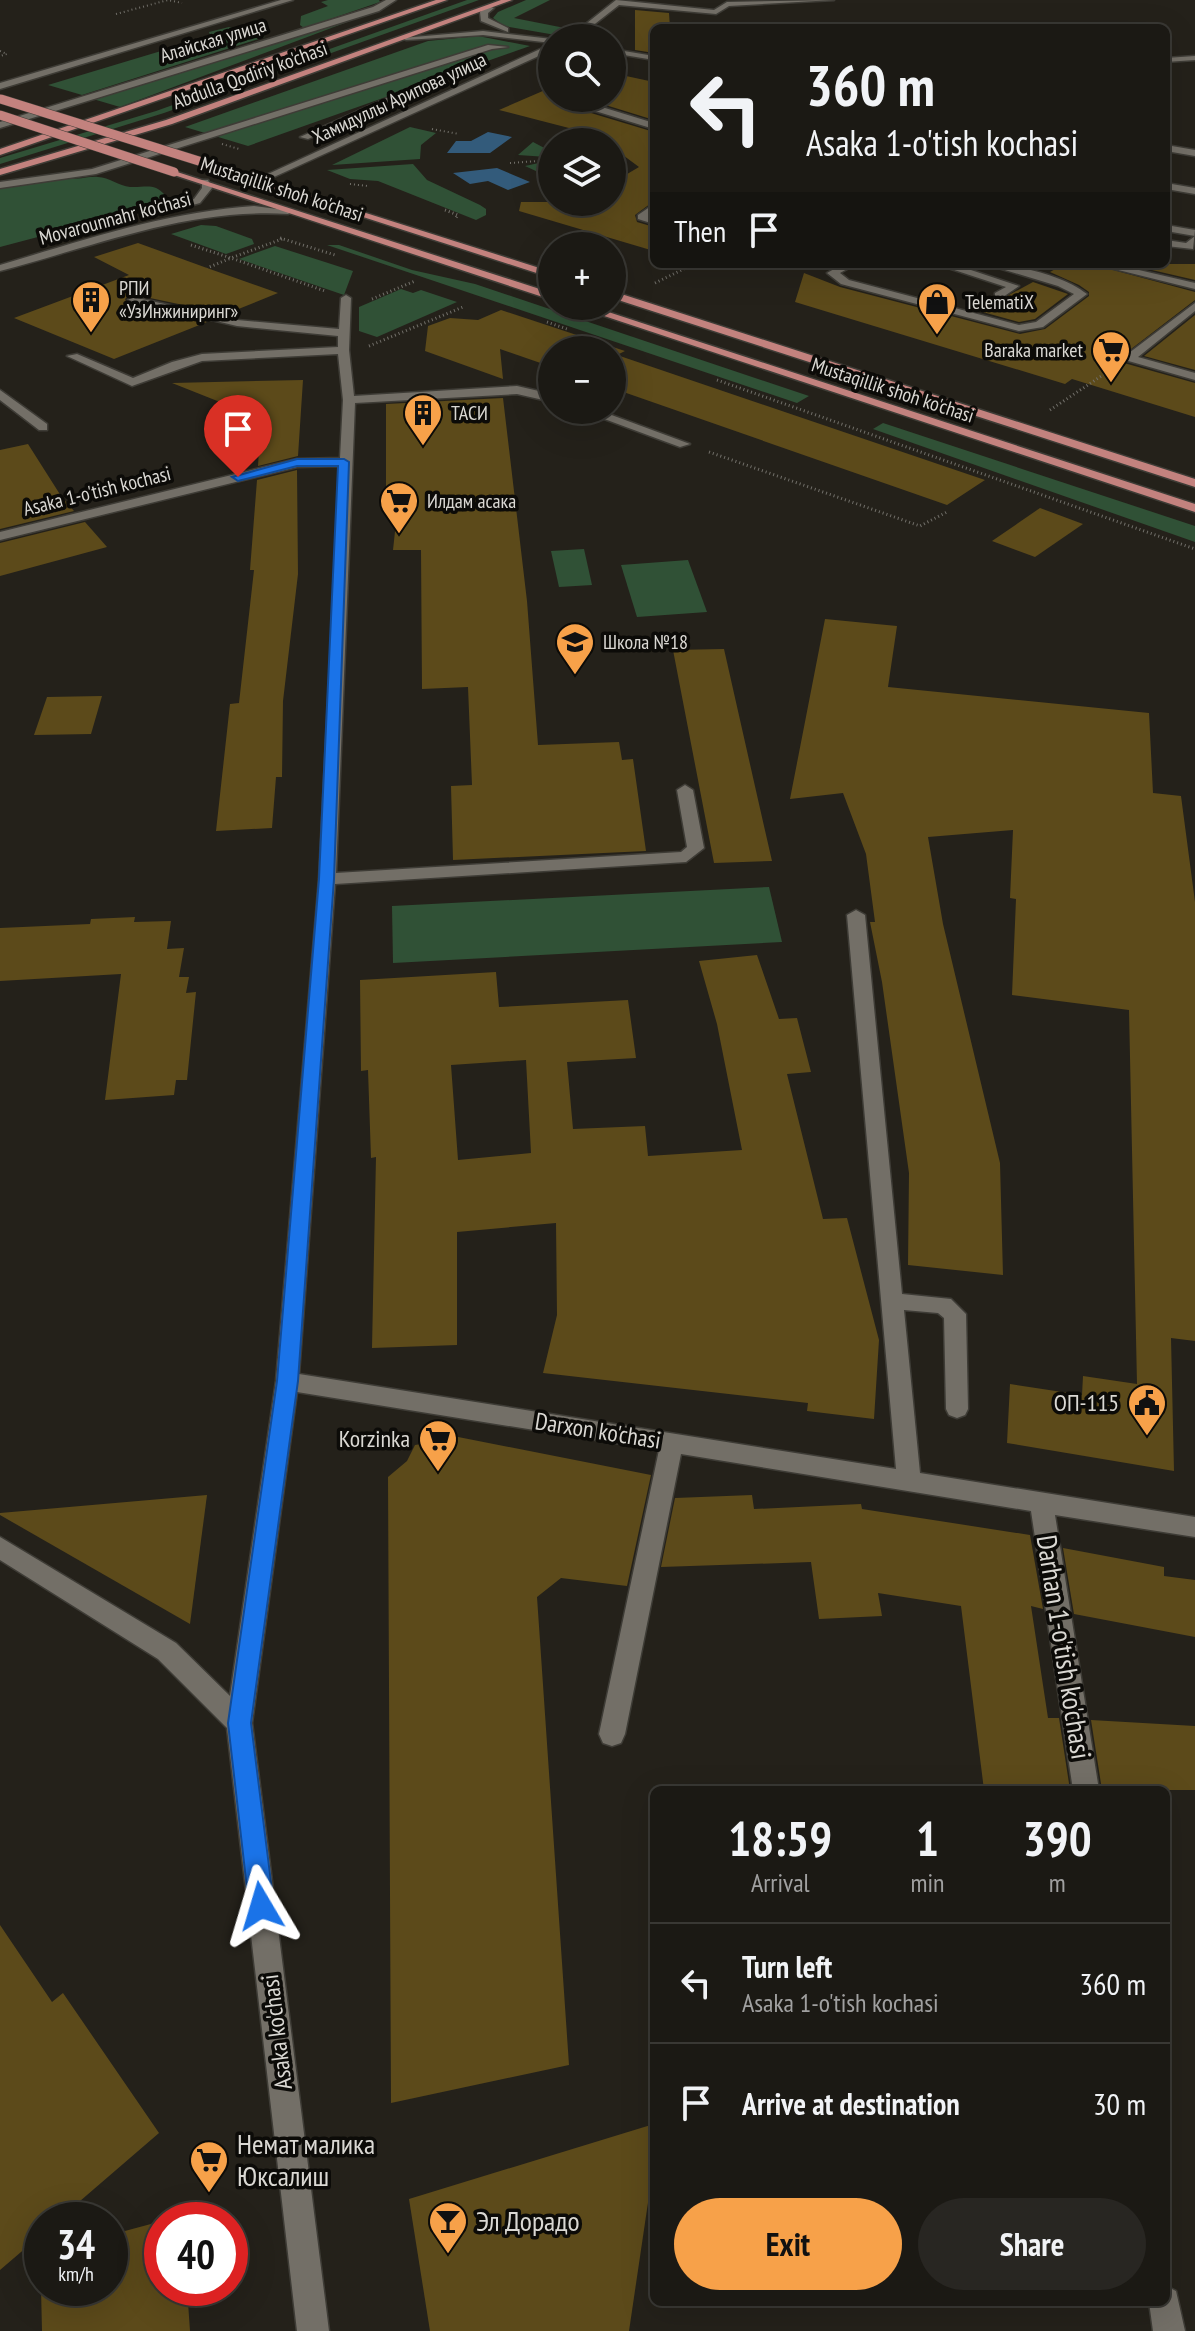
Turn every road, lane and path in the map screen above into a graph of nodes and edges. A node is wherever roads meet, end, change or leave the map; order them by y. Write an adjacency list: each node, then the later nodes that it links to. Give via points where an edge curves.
1 (289, 0): 23 (street, Алайская улица)
2 (392, 0): 31 (street, Алайская улица)
3 (443, 0): 34 (main road, Abdulla Qodiriy ko'chasi)
4 (508, 0): 10 (main road, Abdulla Qodiriy ko'chasi)
5 (675, 0): 9 (street)
6 (830, 0): 9 (street)
7 (619, 1): 9 (street); 13 (street)
8 (182, 3): 11 (path, via 168,0)
9 (724, 6): 12 (street)
10 (490, 8): 14 (street, via 483,17 487,22); 15 (main road, Abdulla Qodiriy ko'chasi)
11 (116, 14)
12 (709, 19)
13 (590, 24)
14 (524, 36): 15 (street); 16 (street)
15 (406, 38): 38 (main road, Abdulla Qodiriy ko'chasi, via 169,122)
16 (538, 40)
17 (504, 47): 25 (street)
18 (538, 51): 39 (street, Хамидуллы Арипова улица)
19 (626, 53): 20 (street)
20 (650, 57)
21 (1195, 58): 22 (street)
22 (1170, 60)
23 (0, 86)
24 (418, 87): 27 (street)
25 (338, 93): 27 (street); 42 (street, via 93,172)
26 (1, 99): 39 (main road, Mustaqillik shoh ko'chasi, bridge)
27 (377, 104): 32 (street)
28 (614, 112): 30 (street)
29 (0, 115): 40 (main road, Mustaqillik shoh ko'chasi, bridge)
30 (650, 121)
31 (0, 125)
32 (305, 137)
33 (1170, 149): 35 (street)
34 (0, 152)
35 (1195, 153)
36 (538, 161): 37 (path)
37 (510, 163)
38 (0, 172)
39 (260, 180): 66 (main road, Mustaqillik shoh ko'chasi)
40 (205, 182): 47 (main road, Mustaqillik shoh ko'chasi); 55 (street, Movarounnahr ko'chasi, via 206,192 190,204)
41 (356, 182): 43 (path)
42 (0, 185)
43 (368, 186)
44 (1170, 187): 45 (street)
45 (1195, 191)
46 (445, 210): 48 (path)
47 (288, 211): 58 (street, Movarounnahr ko'chasi, via 211,211); 73 (main road, Mustaqillik shoh ko'chasi)
48 (458, 215)
49 (1170, 229): 51 (street)
50 (270, 235): 52 (path)
51 (1195, 236): 54 (street, via 1189,247)
52 (283, 238): 56 (path); 57 (path)
53 (188, 244): 56 (path)
54 (1170, 244)
55 (15, 250)
56 (231, 258): 59 (path); 75 (path)
57 (346, 259)
58 (0, 268)
59 (207, 268)
60 (686, 268): 70 (path)
61 (843, 268): 64 (street, via 832,273 845,282 1019,328 1039,325 1082,294)
62 (956, 268): 67 (street)
63 (992, 268): 67 (street)
64 (1007, 268)
65 (1116, 268): 72 (street)
66 (538, 270)
67 (981, 275): 74 (street, via 1014,286)
68 (402, 276): 69 (path)
69 (415, 281): 71 (path); 75 (path, via 362,303)
70 (654, 283)
71 (428, 284)
72 (1195, 286)
73 (538, 292)
74 (999, 295)
75 (346, 298): 83 (street, Asaka ko'chasi)
76 (626, 299): 96 (main road, Mustaqillik shoh ko'chasi)
77 (133, 300): 83 (street)
78 (1195, 306): 85 (street)
79 (463, 307): 83 (path, via 379,345)
80 (541, 320): 82 (path)
81 (622, 320): 97 (main road, Mustaqillik shoh ko'chasi)
82 (568, 329)
83 (344, 342): 84 (street, via 180,362 142,382); 90 (street, Asaka ko'chasi)
84 (73, 356)
85 (1129, 358): 86 (street); 91 (path)
86 (1195, 377)
87 (713, 379): 100 (path)
88 (0, 394): 93 (street)
89 (538, 395): 90 (street, via 517,390)
90 (349, 400): 95 (street, Asaka ko'chasi)
91 (1047, 412)
92 (626, 424): 94 (street)
93 (43, 427)
94 (684, 444): 98 (path, via 920,526)
95 (344, 462): 99 (street, Asaka 1-o'tish kochasi, via 297,463); 102 (street, Asaka ko'chasi)
96 (1195, 483)
97 (1195, 508)
98 (947, 512)
99 (0, 536)
100 (1195, 549)
101 (685, 790): 102 (street, via 696,848 686,857)
102 (327, 879): 105 (street, Asaka ko'chasi)
103 (856, 915): 104 (street)
104 (892, 1301): 106 (street, via 943,1305 955,1314); 108 (street)
105 (287, 1381): 107 (street, Darxon ko'chasi); 112 (street, Asaka ko'chasi)
106 (957, 1409)
107 (672, 1443): 108 (street, Darxon ko'chasi); 113 (street)
108 (909, 1479): 109 (street, Darxon ko'chasi)
109 (1042, 1505): 110 (street, Darxon ko'chasi); 114 (street, Darhan 1-o'tish ko'chasi)
110 (1195, 1527)
111 (0, 1547): 112 (street, via 167,1651)
112 (239, 1723): 116 (street, Asaka ko'chasi)
113 (612, 1734)
114 (1085, 1786)
115 (1166, 2306): 117 (street)
116 (313, 2331)
117 (1169, 2331)

